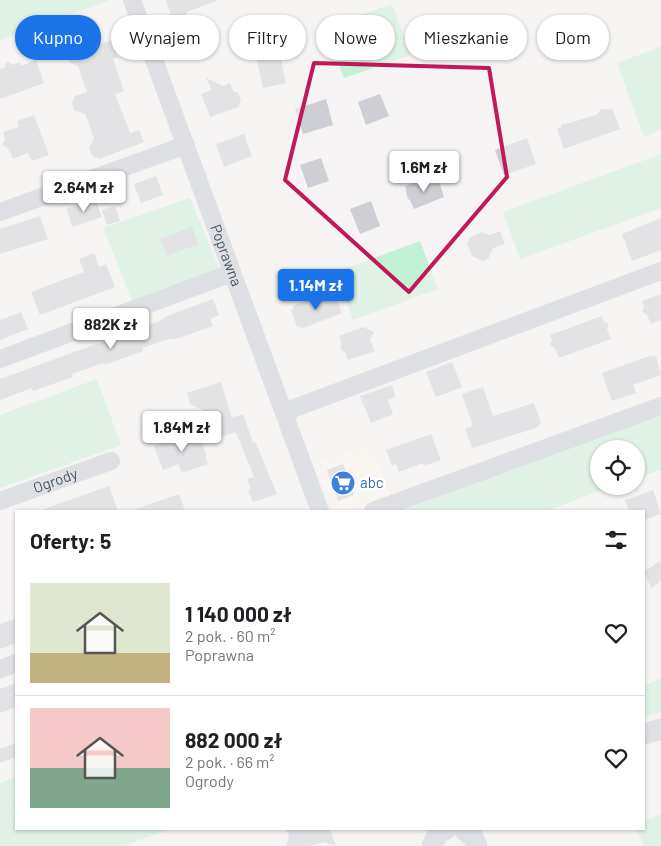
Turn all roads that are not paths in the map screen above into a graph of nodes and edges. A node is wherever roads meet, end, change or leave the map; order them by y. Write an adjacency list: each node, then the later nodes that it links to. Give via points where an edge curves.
1 (132, 0): 2 (street, Poprawna)
2 (186, 145): 3 (street); 5 (street, Poprawna)
3 (0, 212)
4 (661, 271): 8 (street)
5 (232, 273): 6 (street); 8 (street, Poprawna)
6 (0, 359)
7 (661, 406): 12 (street)
8 (284, 412): 11 (street, Poprawna)
9 (110, 461): 10 (street, Ogrody)
10 (0, 501)
11 (320, 510)
12 (376, 510)
13 (15, 663): 14 (street)
14 (0, 669)
15 (661, 729): 16 (street)
16 (645, 734)
17 (443, 830): 18 (street, via 438,833)
18 (432, 846)

